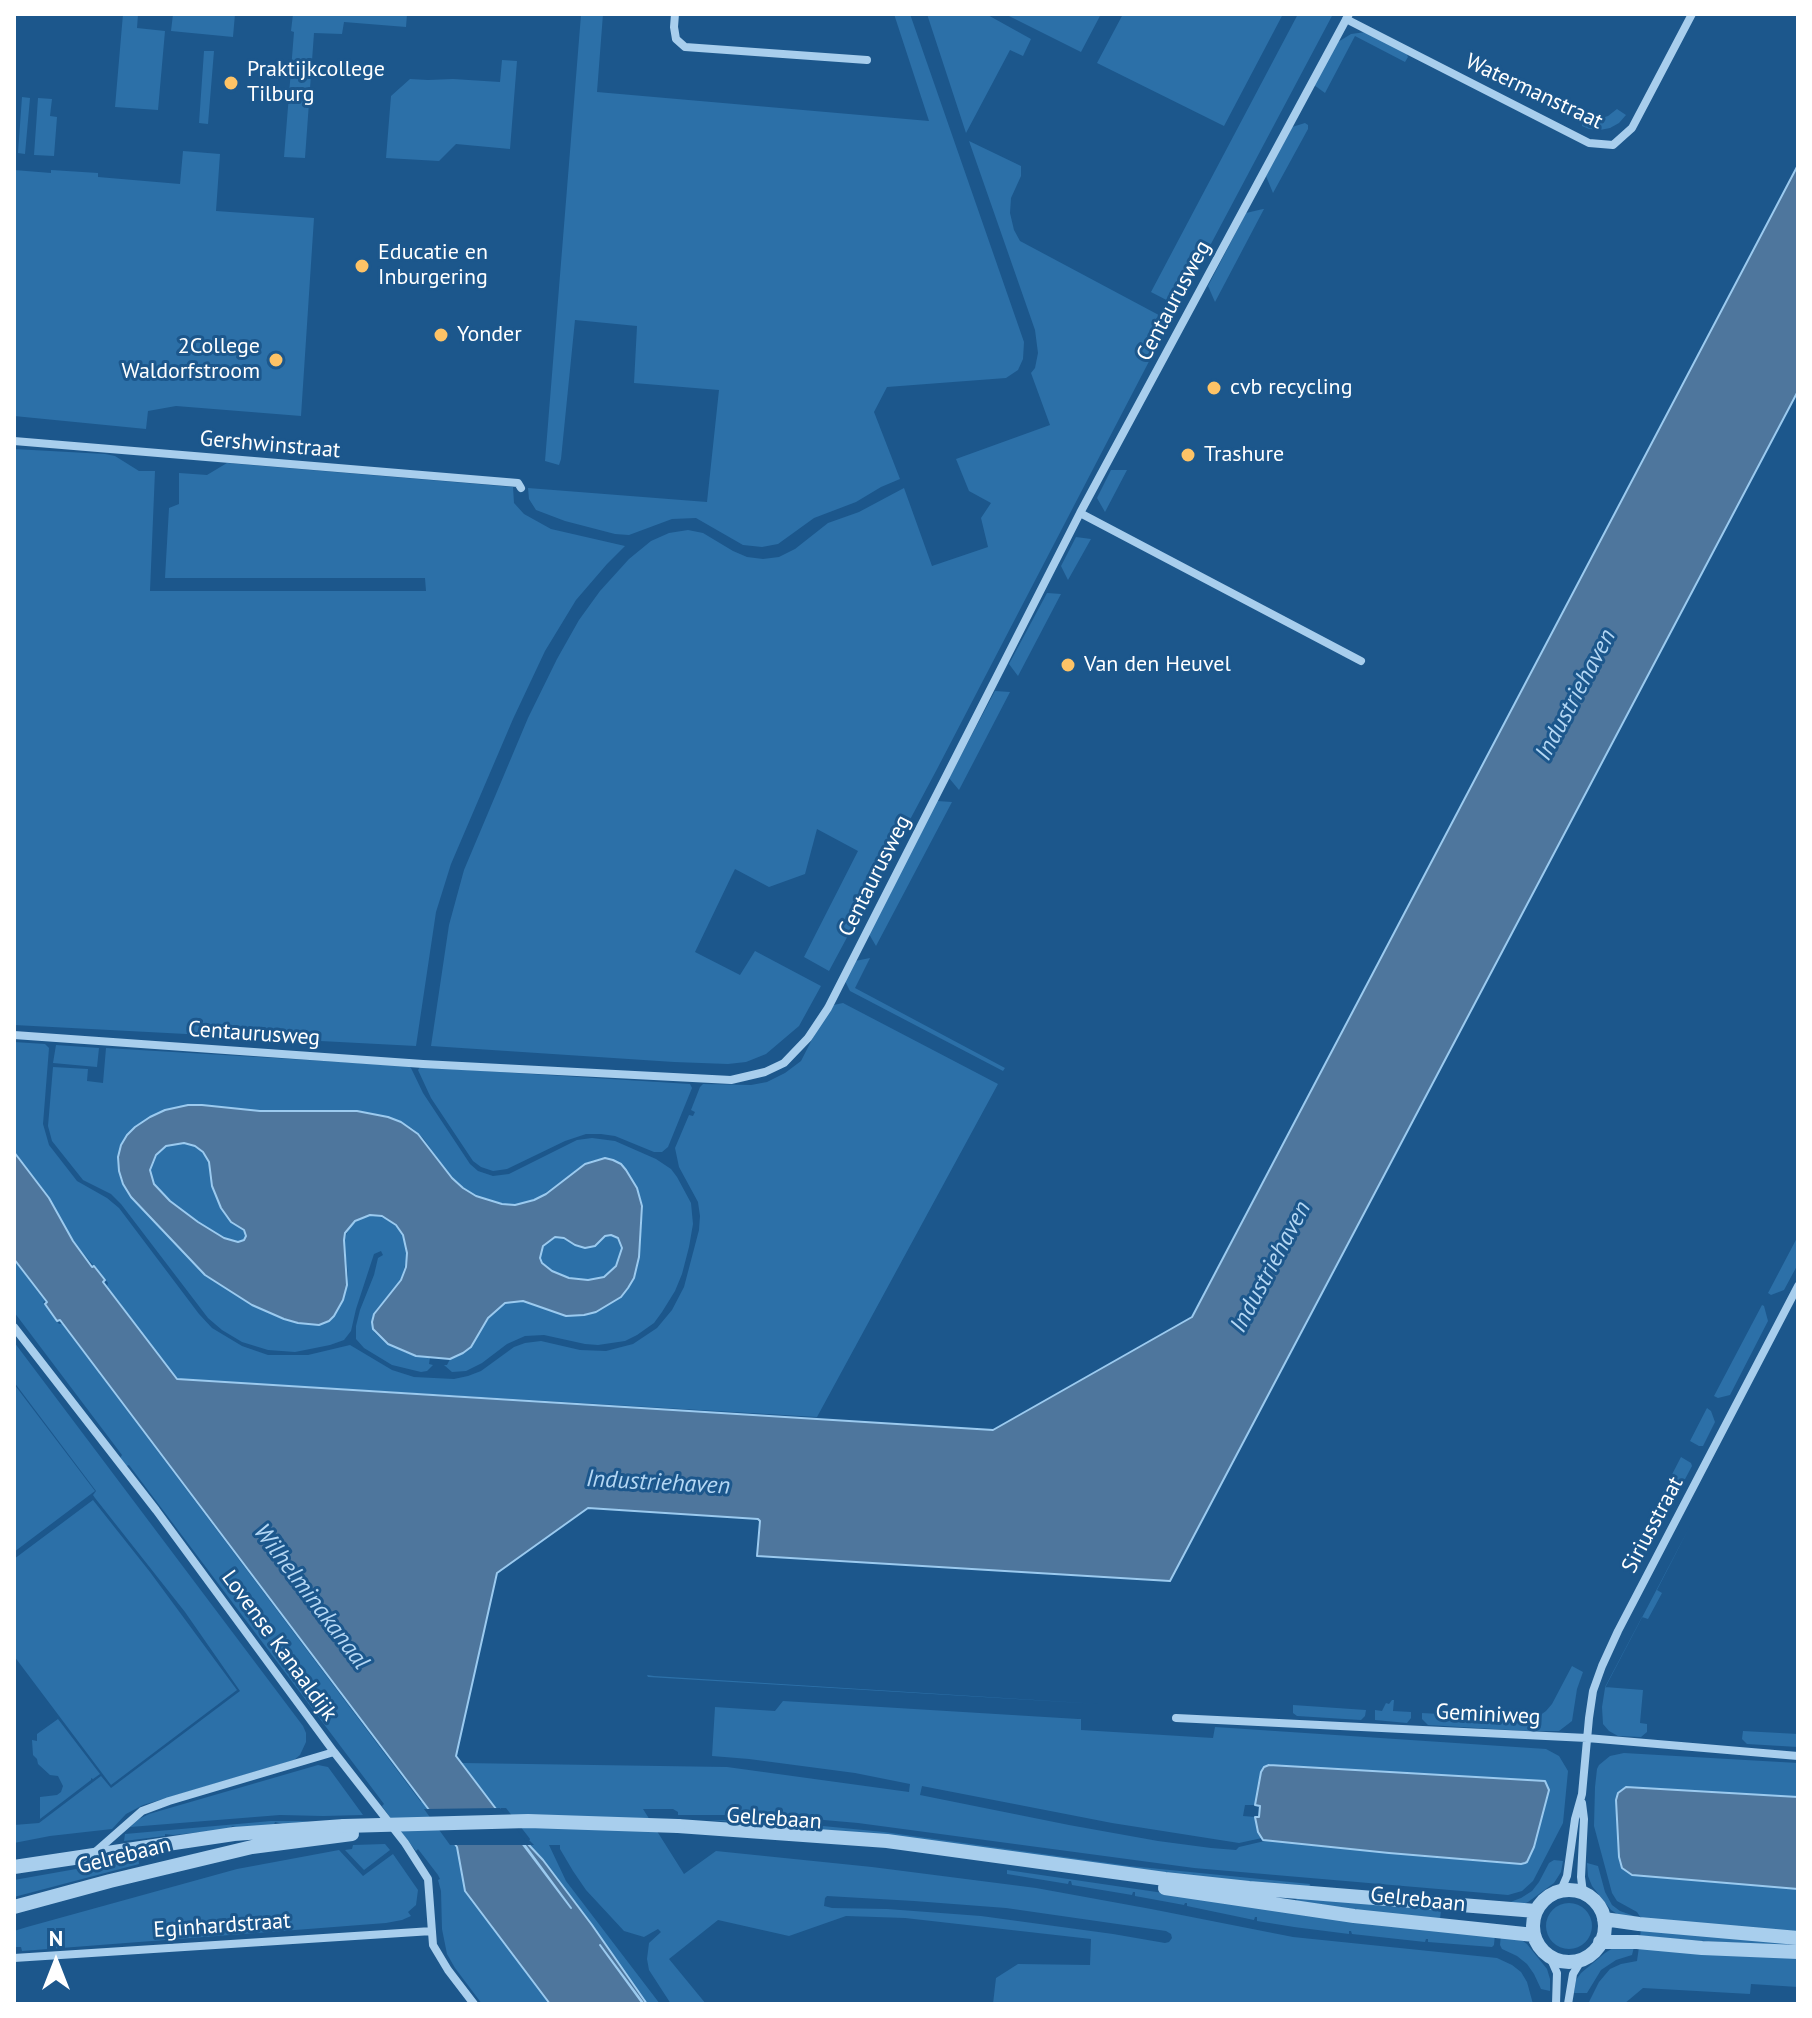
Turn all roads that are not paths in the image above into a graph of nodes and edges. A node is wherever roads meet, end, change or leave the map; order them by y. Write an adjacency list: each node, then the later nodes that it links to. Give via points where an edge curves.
1 (675, 14): 4 (street, via 676,39 685,47)
2 (1692, 14): 3 (street, Watermanstraat, via 1632,128 1613,145 1589,143)
3 (1347, 17): 7 (street, Centaurusweg)
4 (867, 60)
5 (14, 441): 6 (street, Gershwinstraat, via 518,483)
6 (521, 488)
7 (1080, 513): 8 (street); 9 (street, Centaurusweg, via 828,1008 784,1063 731,1080)
8 (1361, 661)
9 (14, 1035)
10 (1798, 1286): 13 (street, Siriusstraat, via 1618,1631 1593,1691)
11 (14, 1327): 14 (street, Lovense Kanaaldijk)
12 (1176, 1718): 13 (street, Geminiweg)
13 (1587, 1738): 15 (street, Geminiweg); 16 (street, Siriusstraat)
14 (334, 1752): 19 (street, via 142,1811); 26 (street, Lovense Kanaaldijk, via 428,1879)
15 (1798, 1756)
16 (1582, 1794): 21 (street, Siriusstraat); 22 (street, Siriusstraat)
17 (348, 1830): 18 (street, Gelrebaan, bridge, via 528,1821); 19 (street, Gelrebaan, via 234,1834); 23 (street, Gelrebaan, via 252,1847)
18 (680, 1830): 24 (street, Gelrebaan, via 887,1841 1235,1887); 27 (street, Gelrebaan, via 931,1855 1354,1916)
19 (93, 1854): 20 (street, Gelrebaan)
20 (14, 1867)
21 (1561, 1890): 22 (street); 24 (street)
22 (1583, 1893): 25 (street, via 1593,1899)
23 (14, 1907)
24 (1536, 1911): 27 (street)
25 (1604, 1919): 28 (street); 29 (street)
26 (432, 1931): 32 (street, Eginhardstraat); 34 (street, Lovense Kanaaldijk, via 433,1945)
27 (1534, 1935): 31 (street)
28 (1798, 1938)
29 (1600, 1942): 30 (street); 33 (street)
30 (1798, 1952)
31 (1549, 1955): 33 (street, via 1565,1961); 35 (street, via 1557,1973)
32 (14, 1958)
33 (1582, 1959): 36 (street, via 1573,1974)
34 (474, 2004)
35 (1556, 2004)
36 (1568, 2004)

